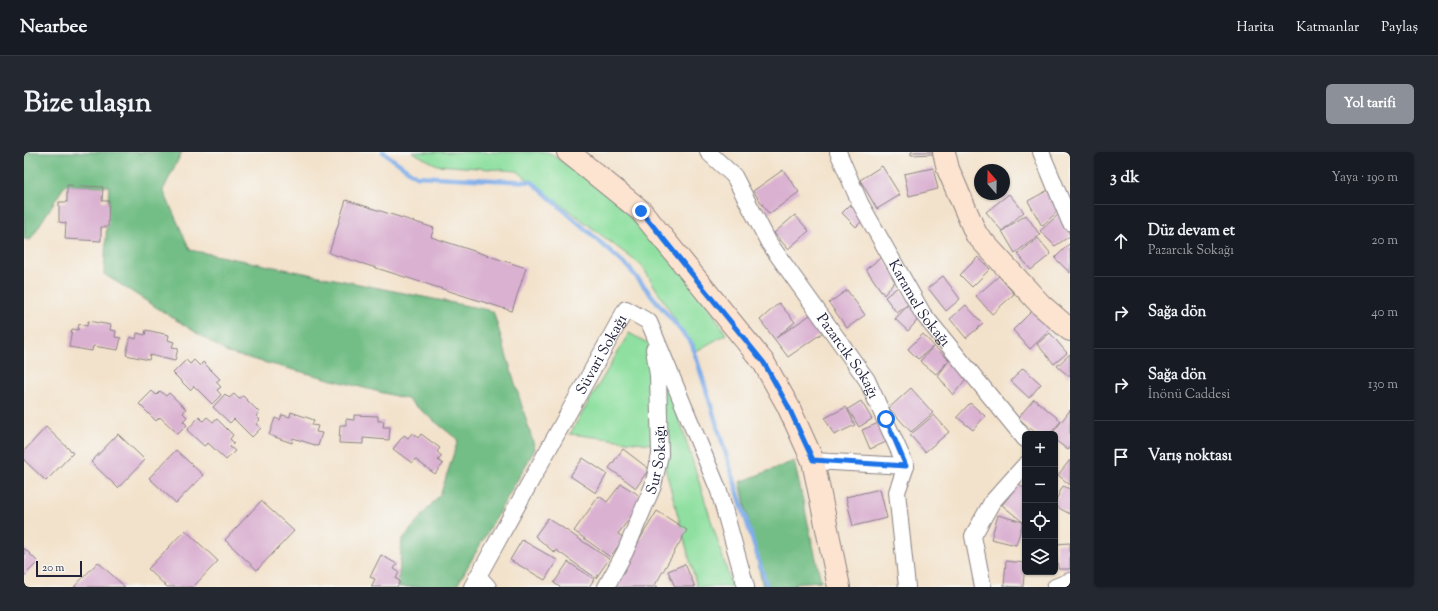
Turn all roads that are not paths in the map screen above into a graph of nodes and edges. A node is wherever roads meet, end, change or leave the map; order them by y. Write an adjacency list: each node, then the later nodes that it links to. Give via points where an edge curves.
1 (568, 152): 10 (street, via 641,211 764,363 788,406)
2 (708, 152): 11 (street, Pazarcık Sokağı, via 734,176 769,243 867,380)
3 (838, 152): 9 (street, Karamel Sokağı, via 860,203 923,314)
4 (944, 152): 8 (street, via 948,169 976,234 1041,306)
5 (1041, 152): 6 (street)
6 (1070, 222)
7 (649, 322): 14 (street, Süvari Sokağı, via 626,309); 15 (street, Sur Sokağı, via 658,375 660,456 653,486 625,552); 16 (street, Süvari Sokağı, via 719,491)
8 (1070, 330)
9 (1022, 434)
10 (813, 460): 11 (street); 17 (street)
11 (906, 466): 18 (street, via 897,492)
12 (1023, 467): 19 (street, via 992,502 972,536)
13 (1070, 581): 20 (street)
14 (479, 583)
15 (606, 587)
16 (746, 587)
17 (839, 587)
18 (907, 587)
19 (984, 587)
20 (1055, 587)

